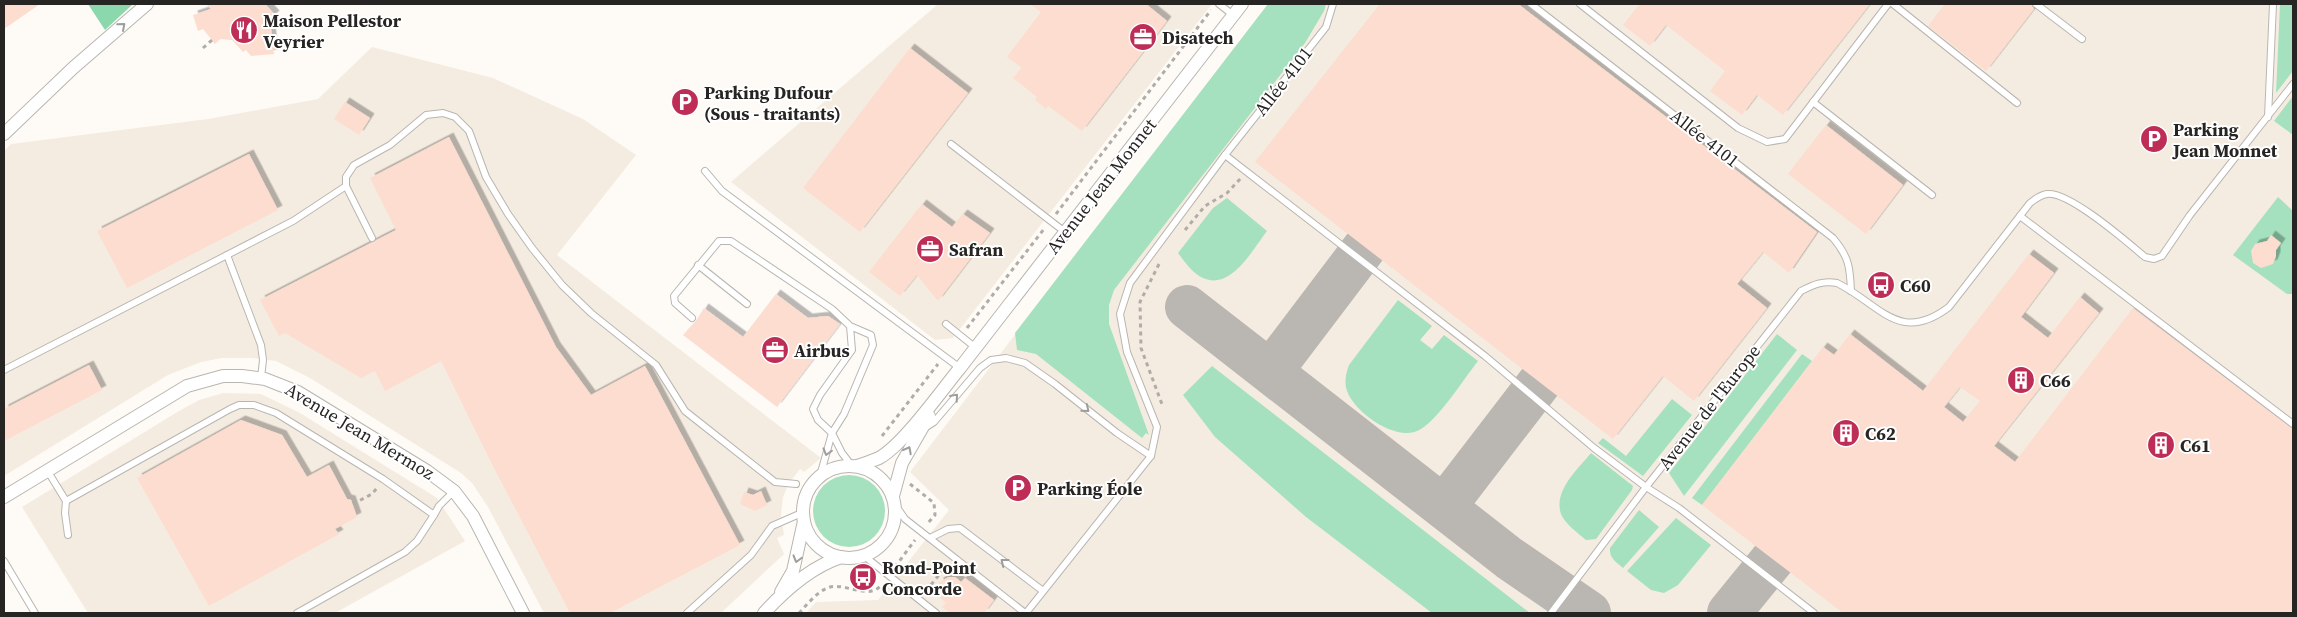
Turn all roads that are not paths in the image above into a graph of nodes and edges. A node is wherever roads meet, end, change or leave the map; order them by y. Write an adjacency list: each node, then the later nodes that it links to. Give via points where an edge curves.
1 (147, 4): 17 (street, one-way to 1)
2 (1218, 4): 11 (lane)
3 (1242, 4): 11 (street, Avenue Jean Monnet)
4 (1333, 4): 19 (lane, Allée 4101, via 1326,27)
5 (1531, 4): 28 (lane, Allée 4101, via 1833,238 1850,264)
6 (1580, 4): 14 (lane, via 1738,128 1767,142 1785,139)
7 (1888, 4): 14 (lane)
8 (1893, 4): 15 (lane)
9 (2036, 4): 12 (lane)
10 (2273, 4): 16 (lane)
11 (1233, 15): 24 (street, Avenue Jean Monnet)
12 (2082, 39)
13 (2293, 84): 16 (lane)
14 (1813, 102): 22 (lane)
15 (2017, 103)
16 (2268, 116): 23 (lane, via 2162,256 2146,257 2073,201 2061,196 2048,194 2037,197)
17 (4, 134)
18 (951, 144): 24 (lane)
19 (1226, 155): 40 (lane, Allée 4101, via 1130,283 1120,314 1127,352 1157,427); 45 (lane, via 1485,356 1594,448)
20 (705, 171): 34 (lane, via 722,191)
21 (346, 186): 25 (lane); 26 (lane, via 293,221); 44 (lane, via 346,177 354,165 390,145 426,116 442,112 455,117 469,131 486,177 508,214 567,291 656,365 686,411 775,482)
22 (1932, 195)
23 (2020, 216): 28 (lane, Avenue de l'Europe, via 1949,308 1931,320 1900,322); 37 (lane)
24 (1065, 232): 33 (street, Avenue Jean Monnet)
25 (372, 238)
26 (227, 254): 35 (lane); 36 (lane, via 260,345 263,360)
27 (698, 266): 29 (lane); 30 (lane, via 674,296 675,303); 32 (lane, via 719,241 731,240 832,309)
28 (1851, 290): 45 (lane, Avenue de l'Europe, via 1828,281 1800,291)
29 (747, 304)
30 (692, 318)
31 (946, 324): 33 (lane)
32 (850, 326): 39 (lane, via 852,350 813,409 818,420); 39 (lane, via 871,334 873,345 844,414)
33 (976, 348): 34 (street, Avenue Jean Monnet)
34 (960, 368): 38 (street, Avenue Jean Monnet); 41 (street, Avenue Jean Monnet, via 894,446 880,457)
35 (4, 370)
36 (261, 378): 42 (street, Avenue Jean Mermoz, via 223,376 187,386); 46 (street, Avenue Jean Mermoz, via 298,392)
37 (2293, 424)
38 (920, 430): 40 (lane, one-way to 40, via 934,422 980,368 991,360 1006,358 1025,363); 48 (street, Avenue Jean Monnet, one-way to 38, via 897,472)
39 (832, 433): 41 (lane, via 842,453); 43 (lane, one-way to 43)
40 (1150, 456): 57 (lane)
41 (854, 466): 43 (street, via 841,466); 48 (street, via 875,473 888,487)
42 (47, 470): 47 (street, Avenue Jean Mermoz); 49 (lane)
43 (820, 476): 51 (street, via 808,492)
44 (796, 484)
45 (1646, 487): 66 (lane, Avenue de l'Europe); 67 (lane, via 1679,508)
46 (454, 491): 50 (lane); 61 (street, Avenue Jean Mermoz, via 473,516)
47 (4, 497)
48 (893, 500): 53 (lane, via 905,519); 54 (street, via 895,517 892,530 875,550)
49 (66, 501): 50 (lane, via 230,409 247,405 276,413 383,478); 52 (lane)
50 (434, 515): 60 (lane, via 417,541 405,552)
51 (804, 515): 55 (street, via 807,530 817,543 830,553); 58 (street, one-way to 58, via 796,563); 62 (lane, via 772,526 750,555)
52 (68, 535)
53 (930, 538): 57 (lane, one-way to 53, via 960,528 948,529); 65 (lane)
54 (863, 555): 55 (street); 64 (lane)
55 (841, 556): 58 (street, via 809,573)
56 (4, 561): 59 (lane)
57 (1043, 591): 65 (lane)
58 (779, 596): 63 (street)
59 (35, 613)
60 (297, 613)
61 (522, 613)
62 (687, 613)
63 (764, 613)
64 (936, 613)
65 (1026, 613)
66 (1551, 613)
67 (1814, 613)

